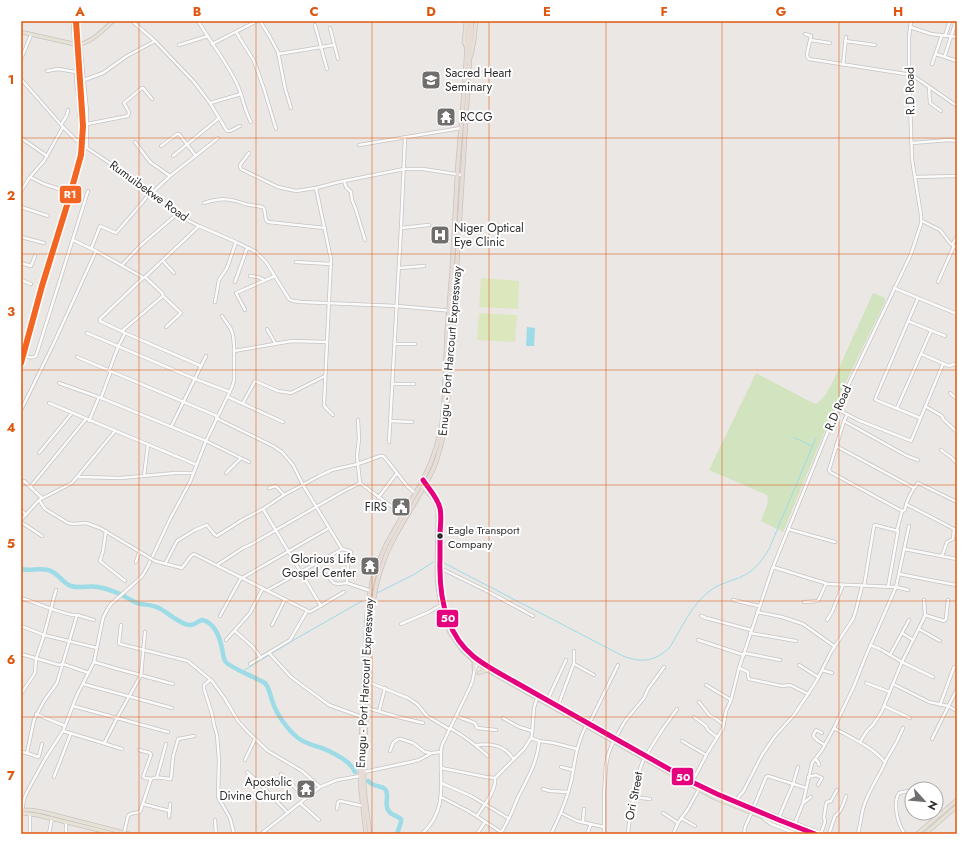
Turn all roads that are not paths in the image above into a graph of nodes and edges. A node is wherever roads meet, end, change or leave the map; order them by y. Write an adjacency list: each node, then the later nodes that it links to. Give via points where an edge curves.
1 (73, 21): 27 (street)
2 (113, 21): 27 (main road, via 95,37)
3 (132, 21): 24 (street)
4 (196, 21): 20 (street)
5 (260, 21): 16 (street); 34 (street)
6 (466, 21): 33 (main road, via 464,42)
7 (476, 21): 40 (main road)
8 (910, 21): 13 (street, R.D Road)
9 (950, 21): 19 (street)
10 (956, 21): 36 (street)
11 (470, 23): 33 (highway, Enugu - Port Harcourt Expressway); 40 (highway, Enugu - Port Harcourt Expressway)
12 (315, 25): 32 (street)
13 (910, 27): 19 (street, via 931,34); 46 (street, R.D Road)
14 (330, 28): 30 (street)
15 (21, 32): 18 (main road)
16 (236, 32): 28 (street); 64 (street, via 254,60)
17 (805, 34): 23 (street, via 811,36)
18 (31, 35): 27 (main road); 37 (street)
19 (944, 35): 22 (street); 35 (street)
20 (208, 36): 28 (street); 29 (street)
21 (846, 37): 25 (street)
22 (957, 37)
23 (810, 40): 26 (street); 42 (street, via 807,54 809,59)
24 (155, 41): 48 (street, via 126,56 102,73); 52 (street)
25 (845, 42): 31 (street); 42 (street)
26 (830, 43)
27 (77, 44): 45 (street); 48 (street, Rumuibekwe Road)
28 (212, 44): 50 (street)
29 (178, 45)
30 (334, 45): 32 (street); 38 (street)
31 (875, 45)
32 (321, 47): 34 (street); 43 (street)
33 (467, 50): 63 (highway, Enugu - Port Harcourt Expressway)
34 (278, 54): 54 (street)
35 (936, 54): 39 (street); 41 (street)
36 (945, 55)
37 (21, 59)
38 (338, 59)
39 (957, 61)
40 (469, 64): 81 (highway, Enugu - Port Harcourt Expressway)
41 (932, 64)
42 (842, 65): 46 (street)
43 (327, 68)
44 (47, 70): 45 (street)
45 (76, 72): 57 (street)
46 (909, 75): 49 (street); 71 (street, R.D Road)
47 (21, 79): 61 (street)
48 (84, 80): 60 (street, Rumuibekwe Road)
49 (929, 86): 53 (street); 56 (street, via 930,103)
50 (241, 94): 52 (street); 59 (street)
51 (152, 99): 60 (street, via 142,88 124,103 129,112 128,116)
52 (210, 103): 58 (street)
53 (957, 106)
54 (292, 108)
55 (68, 110): 61 (street)
56 (941, 111)
57 (79, 116)
58 (219, 118): 62 (street, via 229,132); 72 (street)
59 (251, 122)
60 (87, 124): 91 (street, Rumuibekwe Road, via 88,148)
61 (62, 126): 68 (street); 76 (street)
62 (240, 126)
63 (461, 128): 65 (street); 80 (highway, Enugu - Port Harcourt Expressway)
64 (276, 129)
65 (405, 137): 73 (street); 79 (street)
66 (21, 138): 76 (street)
67 (218, 138): 78 (street)
68 (77, 141)
69 (957, 141): 71 (street)
70 (134, 142): 82 (street, via 150,162)
71 (912, 143): 85 (street, R.D Road)
72 (187, 144): 74 (street, via 178,134); 77 (street); 78 (street)
73 (359, 145)
74 (161, 146)
75 (249, 153): 87 (street, via 240,165 241,169 283,189 300,191)
76 (47, 156): 84 (street)
77 (173, 156)
78 (196, 156): 82 (street)
79 (404, 169): 80 (street); 86 (street); 100 (street)
80 (457, 174): 81 (street); 135 (highway, Enugu - Port Harcourt Expressway)
81 (462, 175): 136 (highway, Enugu - Port Harcourt Expressway)
82 (170, 176): 91 (street)
83 (957, 176): 85 (street)
84 (30, 177): 88 (street); 89 (street)
85 (915, 177): 96 (street, R.D Road)
86 (344, 181): 87 (street); 104 (street, via 351,192)
87 (316, 188): 99 (street)
88 (59, 189)
89 (21, 191)
90 (88, 191): 103 (street)
91 (151, 193): 94 (street, Rumuibekwe Road); 109 (street, via 116,233 100,226)
92 (204, 203): 99 (street, via 219,199 238,201 264,208 268,222)
93 (21, 207): 95 (street)
94 (177, 214): 97 (street, Rumuibekwe Road); 116 (street)
95 (48, 216)
96 (922, 221): 107 (street, via 940,230); 128 (street, R.D Road, via 911,254)
97 (199, 226): 105 (street, Rumuibekwe Road); 112 (street)
98 (429, 226): 100 (street)
99 (325, 228): 115 (street)
100 (401, 228): 118 (street)
101 (957, 236): 107 (street)
102 (21, 237): 106 (street)
103 (73, 240): 109 (street); 153 (street, via 36,356)
104 (365, 240)
105 (236, 242): 108 (street, Rumuibekwe Road); 131 (street, via 227,268 219,280)
106 (44, 243)
107 (954, 246): 126 (street)
108 (249, 248): 121 (street, Rumuibekwe Road, via 263,259); 125 (street, via 244,254)
109 (91, 249): 110 (street)
110 (96, 251): 116 (street); 176 (street)
111 (35, 256): 114 (street, via 31,266)
112 (163, 261): 119 (street); 122 (street)
113 (296, 262): 115 (street)
114 (21, 263)
115 (331, 264): 132 (street)
116 (122, 265): 122 (street)
117 (424, 266): 118 (street)
118 (399, 268): 133 (street)
119 (174, 273)
120 (250, 276): 124 (street)
121 (275, 276): 124 (street); 132 (street, Rumuibekwe Road, via 290,300)
122 (144, 278): 129 (street, via 162,293); 143 (street, via 100,319)
123 (21, 280): 127 (street)
124 (264, 280): 134 (street, via 236,293)
125 (235, 282)
126 (938, 282)
127 (31, 284)
128 (894, 288): 130 (street); 174 (street, R.D Road)
129 (162, 296): 140 (street, via 181,313); 143 (street)
130 (918, 298): 137 (street); 139 (street)
131 (215, 302)
132 (329, 303): 133 (street, Rumuibekwe Road); 146 (street)
133 (397, 306): 135 (street, Rumuibekwe Road); 148 (street)
134 (245, 310)
135 (448, 311): 136 (street, Rumuibekwe Road); 210 (highway, Enugu - Port Harcourt Expressway, via 441,430 431,462)
136 (454, 311): 215 (highway, Enugu - Port Harcourt Expressway, via 446,425 437,460)
137 (957, 314)
138 (222, 316): 151 (street, via 232,332)
139 (908, 320): 142 (street); 175 (street, via 874,399)
140 (166, 327)
141 (267, 329): 147 (street)
142 (931, 331): 145 (street); 152 (street)
143 (124, 332): 150 (street); 157 (street)
144 (87, 333): 150 (street)
145 (945, 336)
146 (327, 342): 147 (street, via 295,340); 160 (street)
147 (275, 343): 151 (street)
148 (395, 344): 149 (street); 163 (street)
149 (415, 344)
150 (118, 347): 159 (street); 161 (street)
151 (234, 351): 165 (street, via 233,383)
152 (921, 354): 156 (street); 175 (street)
153 (21, 355)
154 (206, 356): 157 (street)
155 (77, 357): 159 (street)
156 (943, 364): 158 (street); 173 (street)
157 (201, 366): 161 (street)
158 (957, 366)
159 (110, 371): 168 (street); 170 (street)
160 (325, 376): 172 (street, via 291,393 255,381); 179 (street, via 324,406)
161 (195, 379): 165 (street); 170 (street)
162 (59, 383): 168 (street)
163 (393, 384): 164 (street); 185 (street)
164 (414, 384)
165 (230, 392): 167 (street)
166 (950, 393): 169 (street)
167 (228, 397): 172 (street); 180 (street)
168 (100, 398): 184 (street); 189 (street)
169 (957, 399)
170 (184, 402): 180 (street); 189 (street)
171 (49, 403): 177 (street)
172 (243, 404): 187 (street)
173 (925, 406): 181 (street); 191 (street, via 942,416 943,420)
174 (837, 408): 178 (street); 234 (street, R.D Road)
175 (897, 408): 181 (street)
176 (21, 410)
177 (72, 413): 182 (street); 197 (street)
178 (847, 414): 181 (street, via 911,441); 186 (street)
179 (333, 415)
180 (217, 417): 192 (street); 213 (street, via 280,450 293,465)
181 (920, 418)
182 (86, 419): 184 (street); 214 (street)
183 (358, 420): 201 (street)
184 (89, 421): 190 (street)
185 (390, 421): 188 (street); 193 (street)
186 (844, 421): 195 (street); 199 (street)
187 (283, 422)
188 (412, 422)
189 (171, 427): 192 (street)
190 (115, 431): 194 (street); 208 (street)
191 (957, 432)
192 (206, 441): 198 (street); 203 (street)
193 (389, 442)
194 (148, 444): 203 (street); 207 (street)
195 (836, 446): 217 (street); 228 (street, via 830,472)
196 (941, 450): 202 (street)
197 (39, 453)
198 (241, 458): 200 (street); 205 (street)
199 (918, 460)
200 (249, 462)
201 (358, 464): 206 (street, via 382,456); 211 (street); 213 (street, via 328,472)
202 (957, 464)
203 (197, 465): 204 (street)
204 (194, 473): 207 (street); 307 (street, via 143,575 107,610)
205 (226, 473)
206 (397, 473): 218 (street); 221 (street)
207 (144, 476): 208 (street)
208 (77, 478): 220 (street, via 69,485)
209 (24, 480): 214 (street)
210 (422, 480): 212 (highway, Enugu - Port Harcourt Expressway); 215 (main road)
211 (360, 483): 221 (street); 225 (street)
212 (420, 484): 215 (main road); 218 (highway, Enugu - Port Harcourt Expressway)
213 (303, 485): 219 (street); 225 (street)
214 (31, 486): 220 (street)
215 (424, 486): 250 (main road, via 439,502); 275 (main road, via 438,509 437,578); 343 (highway, Enugu - Port Harcourt Expressway, via 390,547 378,577 373,598)
216 (269, 488): 219 (street, via 276,486)
217 (914, 488): 223 (street, via 920,483); 224 (street)
218 (415, 493): 230 (highway, Enugu - Port Harcourt Expressway)
219 (284, 495): 226 (street)
220 (42, 498): 222 (street)
221 (378, 498): 230 (street)
222 (39, 500): 229 (street); 237 (street, via 44,509 70,524 86,523)
223 (957, 502)
224 (906, 504): 228 (street, via 905,510); 244 (street, via 954,529 953,539 947,542)
225 (316, 506): 233 (street); 235 (street)
226 (263, 509): 235 (street); 247 (street, via 217,536 207,525 194,530 177,541)
227 (21, 510): 229 (street)
228 (902, 511): 236 (street)
229 (26, 515): 231 (street)
230 (403, 515): 267 (highway, Enugu - Port Harcourt Expressway, via 382,554)
231 (21, 521): 238 (street)
232 (909, 526): 241 (street)
233 (329, 528): 240 (street); 242 (street)
234 (788, 529): 239 (street); 249 (street, R.D Road)
235 (276, 530): 242 (street); 248 (street)
236 (897, 530): 260 (street, via 874,525); 261 (street)
237 (106, 532): 243 (street); 255 (street, via 100,561)
238 (42, 536)
239 (835, 542)
240 (342, 549): 251 (street); 256 (street, via 351,552)
241 (904, 549): 244 (street); 252 (street)
242 (289, 552): 251 (street); 254 (street)
243 (139, 553): 246 (street); 247 (street, bridge)
244 (942, 556): 245 (street)
245 (957, 559)
246 (136, 562)
247 (165, 564): 248 (street, via 182,568 194,554)
248 (217, 565): 254 (street)
249 (773, 567): 257 (street); 277 (street, R.D Road)
250 (440, 568): 284 (street); 320 (main road, via 443,600 452,629 458,641)
251 (300, 571): 265 (street); 276 (street)
252 (899, 574): 259 (street); 262 (street)
253 (327, 575): 256 (street, via 334,584)
254 (241, 578): 263 (street); 283 (street)
255 (125, 581)
256 (347, 583): 267 (street)
257 (826, 584): 258 (street); 274 (street, via 818,601)
258 (843, 585): 260 (street); 287 (street)
259 (956, 585)
260 (863, 586): 261 (street); 306 (street, via 855,615)
261 (888, 587): 262 (street)
262 (896, 587): 266 (street); 305 (street)
263 (263, 588): 265 (street); 294 (street, via 252,611)
264 (56, 590): 278 (street)
265 (267, 590): 270 (street)
266 (908, 590)
267 (370, 591): 371 (highway, Enugu - Port Harcourt Expressway)
268 (344, 592): 276 (street)
269 (21, 598): 278 (street)
270 (285, 599): 279 (street); 291 (street)
271 (733, 600): 277 (street)
272 (924, 600): 282 (street)
273 (948, 600): 282 (street, via 944,621)
274 (804, 602)
275 (441, 605): 289 (street); 318 (main road, via 452,638)
276 (321, 606): 279 (street, via 311,612)
277 (759, 606): 280 (street, R.D Road)
278 (51, 608): 281 (street); 298 (street)
279 (307, 611): 311 (street, via 290,640)
280 (757, 612): 296 (street, R.D Road); 306 (street, via 803,624)
281 (77, 615): 286 (street); 302 (street)
282 (925, 615): 293 (street)
283 (220, 616)
284 (533, 616)
285 (701, 616): 296 (street)
286 (94, 620)
287 (827, 620)
288 (909, 620): 297 (street)
289 (401, 624)
290 (121, 625): 308 (street, via 119,644)
291 (272, 625)
292 (21, 626): 298 (street)
293 (919, 629): 301 (street); 304 (street)
294 (235, 631): 299 (street); 314 (street)
295 (145, 632): 308 (street)
296 (750, 632): 303 (street); 312 (street, R.D Road)
297 (902, 633): 301 (street); 313 (street)
298 (44, 635): 302 (street); 315 (street)
299 (226, 640)
300 (698, 640): 312 (street)
301 (913, 640): 321 (street)
302 (69, 641): 307 (street); 323 (street)
303 (796, 641)
304 (940, 641)
305 (870, 645): 313 (street); 381 (street)
306 (834, 646): 333 (street)
307 (97, 648): 319 (street)
308 (143, 650): 337 (street); 342 (street, via 186,661)
309 (574, 651): 322 (street)
310 (21, 654): 315 (street)
311 (270, 654): 314 (street); 371 (street, via 295,681 329,705)
312 (744, 654): 317 (street); 330 (street, R.D Road)
313 (890, 655): 321 (street)
314 (261, 658): 324 (street)
315 (36, 659): 323 (street); 352 (street, via 33,677)
316 (566, 660): 357 (street)
317 (780, 660)
318 (474, 661): 320 (main road); 331 (main road)
319 (94, 662): 334 (street); 337 (street)
320 (479, 662): 327 (main road); 331 (street)
321 (902, 662): 341 (street); 347 (street)
322 (574, 663): 338 (street); 361 (street)
323 (63, 664): 334 (street); 369 (street, via 57,683)
324 (250, 664)
325 (618, 665): 377 (street)
326 (799, 665): 340 (street)
327 (484, 666): 332 (main road); 335 (street); 357 (main road)
328 (664, 667): 394 (street)
329 (954, 667): 359 (street)
330 (739, 668): 353 (street, via 748,672 749,679 782,686 790,685); 356 (street, R.D Road)
331 (474, 669): 339 (street)
332 (487, 670): 335 (main road); 355 (main road)
333 (822, 670): 336 (street); 340 (street)
334 (89, 673): 345 (street)
335 (479, 673): 339 (street)
336 (832, 673)
337 (141, 675): 346 (street); 354 (street)
338 (594, 675)
339 (474, 677): 370 (street)
340 (818, 677): 353 (street)
341 (933, 677)
342 (210, 680): 392 (street, via 238,721); 493 (street, via 204,685 204,689 217,735 218,797 230,818)
343 (368, 682): 349 (street); 365 (highway, Enugu - Port Harcourt Expressway)
344 (866, 683): 351 (street)
345 (83, 684): 354 (street); 360 (street)
346 (173, 684)
347 (893, 684): 351 (street); 359 (street)
348 (706, 685): 356 (street)
349 (385, 688): 367 (street); 380 (street, via 413,700 427,716)
350 (957, 690): 363 (street)
351 (890, 692): 362 (street)
352 (21, 694)
353 (808, 694): 450 (street, via 762,755)
354 (129, 696): 364 (street); 373 (street)
355 (536, 698): 377 (main road); 385 (street)
356 (731, 700): 378 (street, R.D Road)
357 (547, 701): 361 (main road)
358 (699, 702): 378 (street, via 710,716)
359 (940, 705): 363 (street)
360 (73, 706): 373 (street); 379 (street)
361 (558, 706): 377 (main road)
362 (884, 706): 375 (street); 397 (street)
363 (948, 706): 368 (street); 393 (street)
364 (172, 708)
365 (367, 708): 367 (street); 424 (highway, Enugu - Port Harcourt Expressway)
366 (677, 709): 413 (street, Ori Street)
367 (379, 711): 376 (street)
368 (957, 711)
369 (36, 714): 379 (street); 409 (street)
370 (456, 716): 380 (street); 383 (street, via 474,723 477,728)
371 (362, 717): 426 (highway, Enugu - Port Harcourt Expressway)
372 (694, 717): 390 (street)
373 (117, 718): 386 (street); 398 (street)
374 (502, 718): 385 (street)
375 (910, 718)
376 (422, 723)
377 (587, 725): 394 (main road); 404 (street, via 581,734)
378 (724, 725): 390 (street, R.D Road)
379 (65, 726): 384 (street)
380 (449, 728): 401 (street); 408 (street)
381 (834, 728): 397 (street); 402 (street)
382 (903, 728): 417 (street)
383 (496, 730)
384 (63, 731): 388 (street); 460 (street, via 35,776)
385 (532, 731): 391 (street)
386 (168, 732)
387 (822, 733): 402 (street, via 816,730 813,736)
388 (71, 734): 398 (street); 427 (street)
389 (194, 736): 428 (street, via 178,739 171,779)
390 (717, 737): 412 (street, R.D Road)
391 (531, 738): 395 (street); 414 (street)
392 (255, 739): 416 (street); 436 (street, via 268,751 302,771)
393 (932, 739)
394 (614, 740): 413 (main road); 483 (street, via 606,766)
395 (539, 741): 404 (street); 472 (street, via 538,753)
396 (682, 741): 412 (street)
397 (860, 742): 417 (street)
398 (103, 743): 403 (street)
399 (42, 744): 409 (street, via 39,756)
400 (166, 744): 428 (street)
401 (476, 744): 411 (street); 414 (street, via 502,748)
402 (825, 745): 415 (street)
403 (122, 749)
404 (577, 749): 422 (street)
405 (139, 750): 431 (street, via 150,754 144,776)
406 (390, 751): 410 (street, via 392,743 401,739)
407 (21, 752): 409 (street)
408 (440, 752): 410 (street); 421 (street)
409 (27, 753)
410 (432, 753): 424 (street, via 419,760)
411 (488, 756)
412 (706, 756): 433 (street, R.D Road)
413 (645, 758): 433 (main road); 445 (street, Ori Street, via 640,767)
414 (514, 759): 430 (street)
415 (815, 759): 418 (street); 429 (street)
416 (245, 760)
417 (885, 762): 510 (street, via 867,798)
418 (818, 765)
419 (561, 767): 422 (street)
420 (798, 767): 434 (street)
421 (441, 768): 430 (street); 432 (street)
422 (573, 770): 441 (street)
423 (247, 772): 463 (street)
424 (364, 772): 496 (highway, Enugu - Port Harcourt Expressway)
425 (281, 774): 447 (street)
426 (360, 776): 436 (street, via 337,780); 457 (highway, Enugu - Port Harcourt Expressway)
427 (54, 777)
428 (157, 777): 431 (street)
429 (808, 777): 435 (street, via 816,775 822,778); 437 (street)
430 (495, 778): 455 (street, via 495,786)
431 (151, 779): 453 (street)
432 (441, 783): 444 (street); 455 (street)
433 (692, 784): 439 (main road); 450 (main road)
434 (793, 784): 437 (street); 462 (street, via 766,777); 470 (street)
435 (818, 785)
436 (320, 787): 447 (street)
437 (806, 788): 452 (street)
438 (543, 789): 441 (street)
439 (699, 789): 462 (main road, via 715,798); 473 (street)
440 (837, 790): 508 (street, via 831,801 827,802)
441 (568, 792): 464 (street)
442 (904, 792): 511 (street, via 899,793 896,801 897,813)
443 (846, 796): 509 (street)
444 (441, 797): 468 (street); 497 (street, via 434,820)
445 (633, 797): 448 (street); 502 (street, Ori Street)
446 (811, 797): 452 (street)
447 (306, 798): 451 (street)
448 (650, 799)
449 (957, 800): 456 (main road)
450 (737, 802): 462 (main road)
451 (300, 803): 463 (street); 475 (street)
452 (803, 803): 480 (street)
453 (143, 804): 461 (street); 485 (street, via 140,812 128,816)
454 (170, 804): 461 (street)
455 (485, 804): 468 (street); 472 (street)
456 (956, 805): 512 (main road); 513 (main road)
457 (363, 806): 458 (street, via 340,801); 495 (highway, Enugu - Port Harcourt Expressway)
458 (337, 809)
459 (584, 809): 478 (street)
460 (22, 811): 466 (main road); 485 (main road, via 49,813)
461 (170, 811): 469 (street)
462 (753, 811): 467 (main road); 504 (street)
463 (288, 813): 494 (street)
464 (561, 813): 478 (street); 499 (street)
465 (663, 813): 479 (street)
466 (30, 814): 471 (main road); 487 (street)
467 (761, 814): 470 (street); 505 (street, via 771,824); 506 (main road); 507 (main road)
468 (476, 816): 477 (street)
469 (169, 817)
470 (779, 817): 480 (street)
471 (52, 818): 476 (main road); 488 (street)
472 (508, 818): 486 (street)
473 (681, 818): 479 (street); 482 (street)
474 (216, 820): 492 (street)
475 (319, 820)
476 (66, 822): 484 (main road); 489 (street)
477 (485, 822): 486 (street); 498 (street)
478 (582, 822): 481 (street)
479 (678, 823): 503 (street)
480 (795, 823): 508 (street)
481 (591, 824): 483 (street); 500 (street)
482 (695, 826)
483 (604, 827): 501 (street)
484 (102, 832): 490 (main road)
485 (124, 833): 491 (main road)
486 (500, 833)
487 (30, 834)
488 (49, 834)
489 (66, 834)
490 (114, 834)
491 (129, 834)
492 (216, 834)
493 (234, 834)
494 (262, 834)
495 (366, 834)
496 (370, 834)
497 (422, 834)
498 (477, 834)
499 (551, 834)
500 (587, 834)
501 (604, 834)
502 (628, 834)
503 (672, 834)
504 (744, 834)
505 (797, 834)
506 (805, 834)
507 (815, 834)
508 (822, 834)
509 (829, 834)
510 (858, 834)
511 (905, 834)
512 (917, 834)
513 (926, 834)

